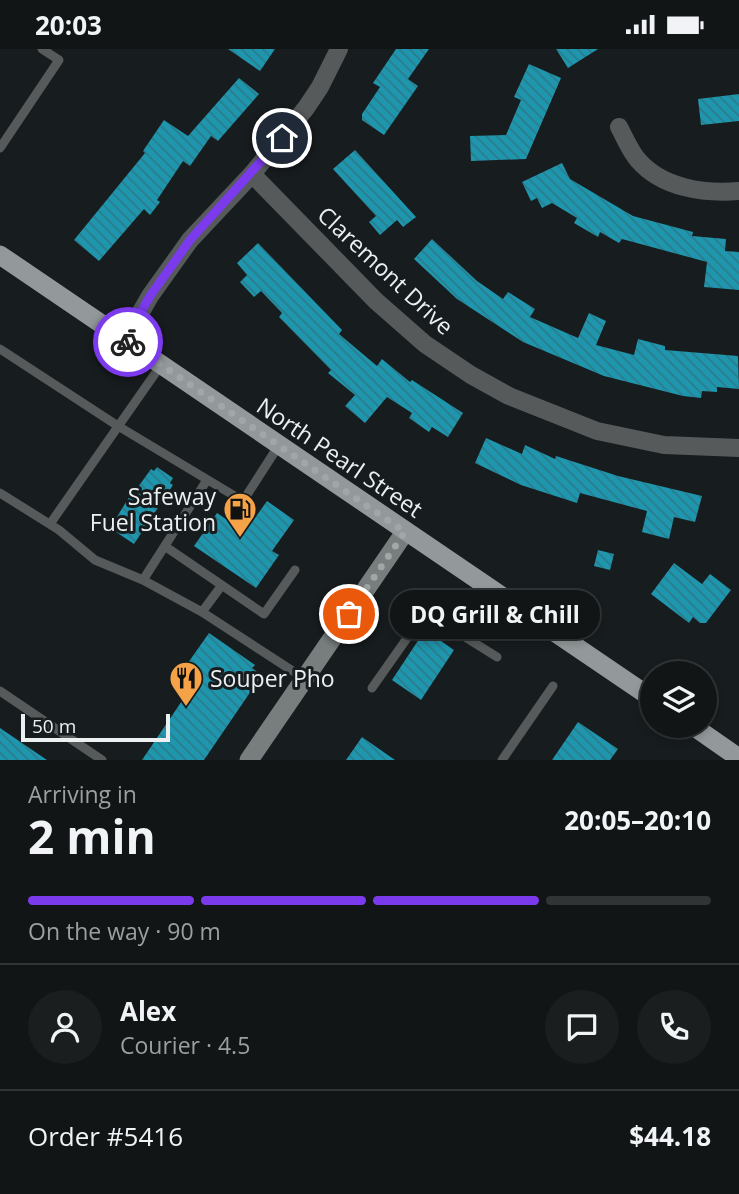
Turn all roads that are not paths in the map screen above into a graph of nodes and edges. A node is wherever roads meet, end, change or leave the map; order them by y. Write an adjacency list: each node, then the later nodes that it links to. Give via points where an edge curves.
1 (42, 49): 4 (lane, via 58,60)
2 (339, 49): 5 (street, via 306,108)
3 (620, 127): 6 (street, via 637,160 660,178 694,189)
4 (0, 148)
5 (252, 174): 8 (street, via 190,240); 13 (street, Claremont Drive, via 376,301 425,344 471,375 597,431 664,445)
6 (739, 191)
7 (0, 255): 8 (main road, North Pearl Street)
8 (125, 340): 10 (main road, North Pearl Street)
9 (0, 349): 11 (lane)
10 (161, 365): 11 (lane); 12 (main road, North Pearl Street)
11 (118, 426): 14 (lane); 16 (lane)
12 (279, 445): 14 (lane, via 243,501); 17 (main road, North Pearl Street)
13 (739, 448)
14 (207, 480): 18 (lane)
15 (0, 493): 16 (lane)
16 (50, 524): 20 (lane, via 95,561)
17 (405, 532): 24 (main road); 27 (main road, North Pearl Street)
18 (166, 547): 20 (lane); 21 (lane)
19 (295, 570): 21 (lane, via 264,614)
20 (143, 580): 22 (lane)
21 (222, 585): 22 (lane)
22 (202, 612): 24 (lane)
23 (497, 657): 26 (lane, via 438,620 421,620)
24 (305, 679): 32 (main road)
25 (553, 686): 33 (lane)
26 (372, 688)
27 (640, 690)
28 (0, 691): 31 (lane)
29 (710, 738): 30 (main road)
30 (739, 758)
31 (102, 760)
32 (249, 760)
33 (502, 760)

